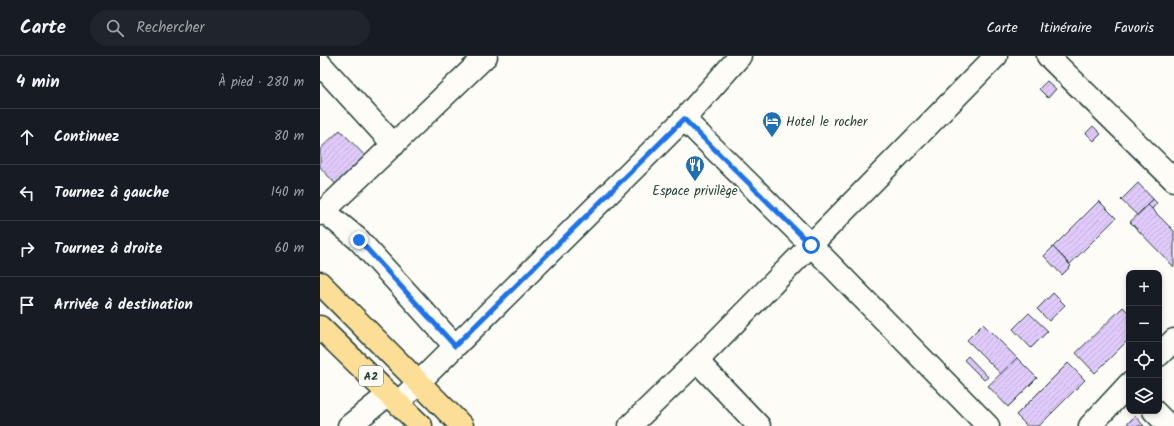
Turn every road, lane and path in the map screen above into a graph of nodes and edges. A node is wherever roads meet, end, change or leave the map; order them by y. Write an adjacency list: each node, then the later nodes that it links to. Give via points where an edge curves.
1 (486, 56): 7 (street)
2 (740, 56): 6 (street)
3 (996, 56): 10 (street)
4 (1048, 56): 8 (street)
5 (320, 64): 7 (street)
6 (684, 119): 10 (street); 14 (street)
7 (394, 145): 9 (street)
8 (1174, 180)
9 (322, 212): 14 (street, via 359,240)
10 (811, 245): 16 (street); 26 (street)
11 (320, 283): 17 (main road)
12 (320, 327): 19 (main road, A2)
13 (1174, 340): 15 (street)
14 (455, 346): 17 (street)
15 (1162, 352)
16 (697, 361): 24 (street); 25 (street)
17 (419, 382): 19 (street); 23 (main road)
18 (1126, 388): 27 (street)
19 (394, 398): 21 (street); 22 (main road, A2)
20 (1157, 414): 28 (street)
21 (349, 426)
22 (421, 426)
23 (462, 426)
24 (630, 426)
25 (759, 426)
26 (988, 426)
27 (1090, 426)
28 (1169, 426)

